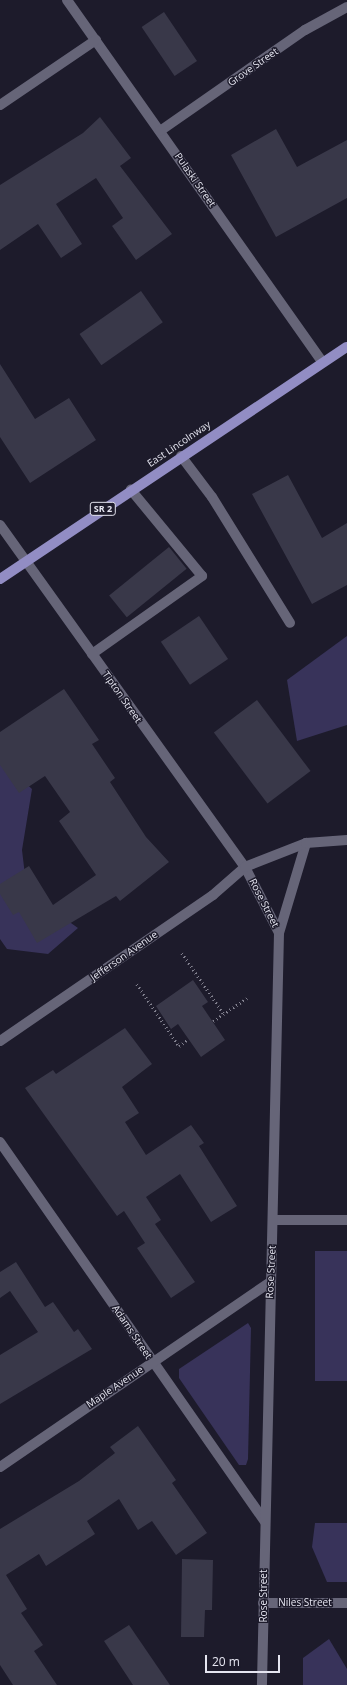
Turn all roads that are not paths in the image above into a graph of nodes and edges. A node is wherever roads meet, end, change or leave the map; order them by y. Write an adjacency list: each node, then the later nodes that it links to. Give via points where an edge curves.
1 (67, 0): 3 (street, Pulaski Street)
2 (347, 7): 5 (street, Grove Street, via 305,30)
3 (96, 40): 4 (street); 5 (street, Pulaski Street)
4 (0, 104)
5 (160, 130): 7 (street, Pulaski Street)
6 (347, 347): 7 (main road, East Lincolnway / SR 2)
7 (322, 362): 8 (main road, East Lincolnway / SR 2)
8 (181, 456): 9 (main road, East Lincolnway / SR 2); 13 (street, via 212,497)
9 (131, 490): 11 (main road, East Lincolnway / SR 2); 14 (street, via 202,576)
10 (0, 525): 11 (street, Tipton Street)
11 (25, 562): 12 (main road, SR 2); 14 (street, Tipton Street)
12 (0, 579)
13 (290, 623)
14 (92, 654): 17 (street, Tipton Street)
15 (347, 840): 16 (street, Jefferson Avenue)
16 (306, 843): 17 (street, Jefferson Avenue); 18 (street)
17 (245, 867): 18 (street, Rose Street); 19 (street, Jefferson Avenue, via 213,895)
18 (278, 933): 21 (street, Rose Street)
19 (0, 1041)
20 (0, 1142): 24 (street, Adams Street)
21 (274, 1220): 22 (street); 23 (street, Rose Street)
22 (347, 1220)
23 (270, 1282): 24 (street, Maple Avenue); 26 (street, Rose Street)
24 (152, 1362): 25 (street, Maple Avenue); 26 (street, Adams Street)
25 (0, 1467)
26 (265, 1522): 27 (street, Rose Street)
27 (264, 1603): 28 (street, Niles Street); 29 (street, Rose Street)
28 (347, 1604)
29 (262, 1685)

